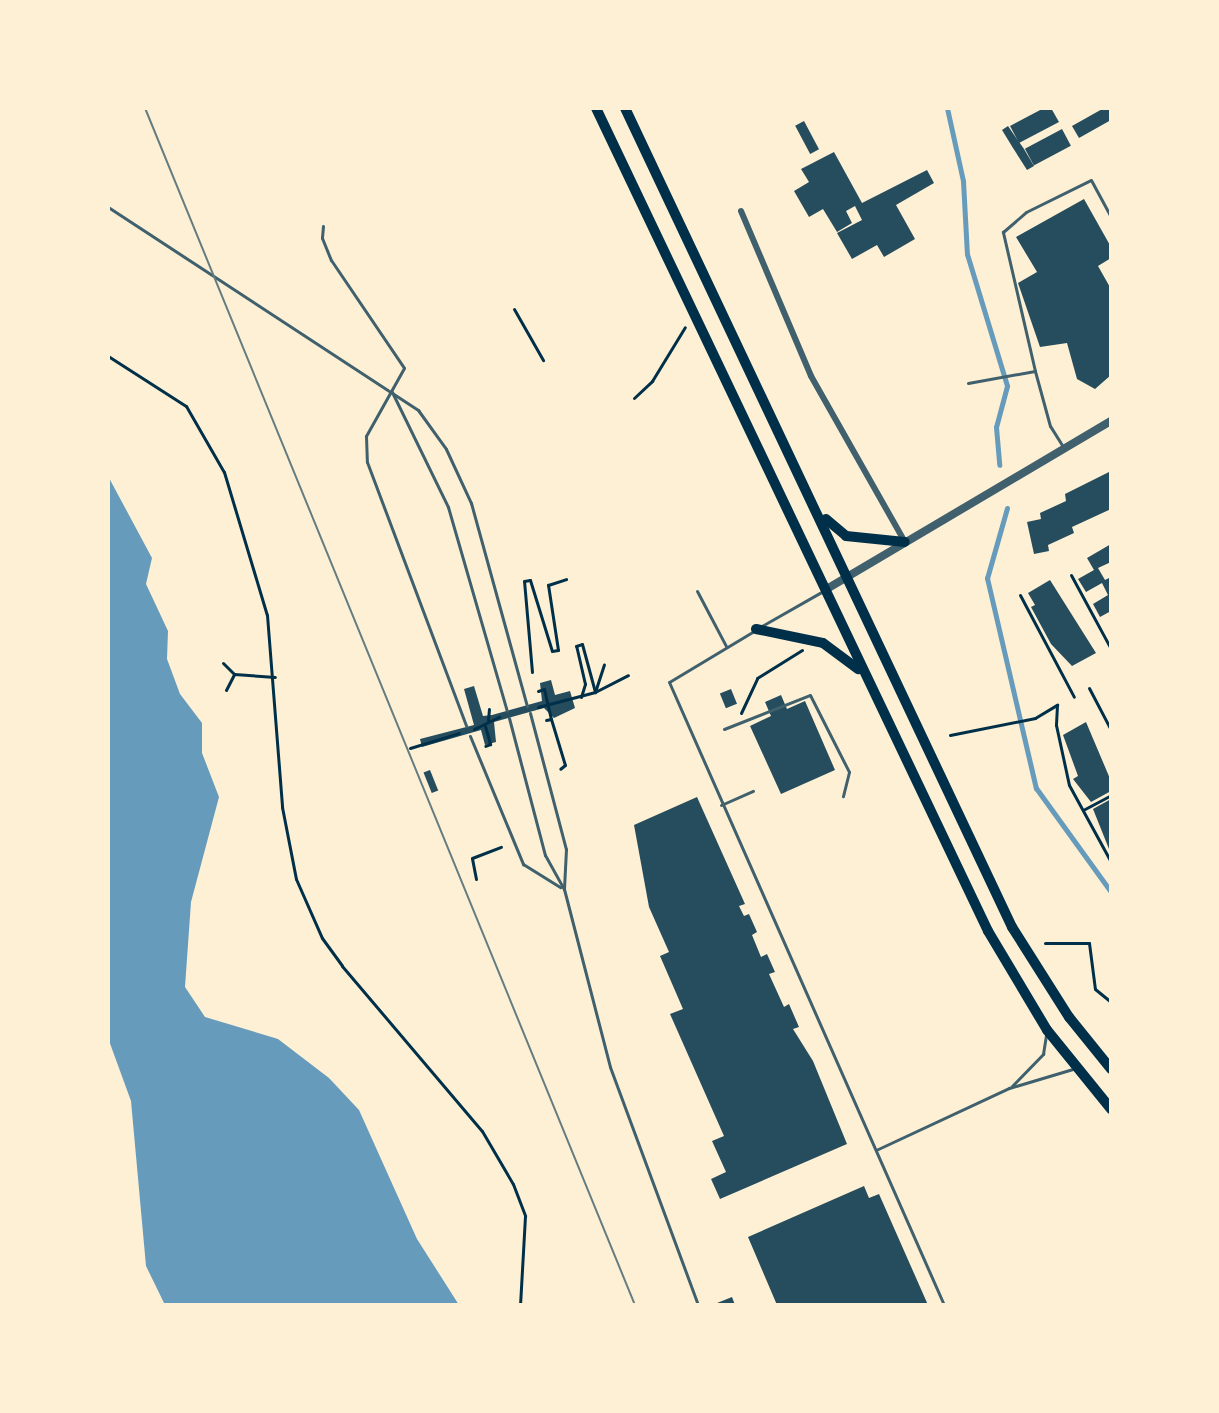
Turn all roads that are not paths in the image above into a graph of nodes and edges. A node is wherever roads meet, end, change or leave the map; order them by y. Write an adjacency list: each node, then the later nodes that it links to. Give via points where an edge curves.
1 (596, 108): 15 (main road)
2 (625, 108): 12 (main road)
3 (108, 207): 9 (lane)
4 (741, 211): 13 (street, via 811,376)
5 (1111, 217): 7 (lane, via 1091,180 1026,212 1003,232)
6 (323, 226): 9 (lane, via 331,260 402,359 404,373)
7 (1035, 371): 8 (lane); 11 (lane, via 1050,426)
8 (968, 383)
9 (392, 392): 20 (lane, via 427,420 465,489); 21 (lane, via 448,507); 24 (lane, via 366,436 371,477)
10 (1111, 421): 11 (street)
11 (1064, 449): 13 (street)
12 (822, 516): 13 (main road, via 846,536); 14 (main road)
13 (905, 542): 14 (street)
14 (850, 575): 15 (street); 33 (main road, via 1012,927 1069,1017)
15 (825, 590): 17 (lane); 19 (main road)
16 (697, 591): 18 (lane)
17 (756, 629): 18 (lane); 19 (main road, via 823,643)
18 (726, 646): 29 (lane, via 669,682)
19 (860, 670): 31 (main road, via 988,931)
20 (527, 706)
21 (507, 711)
22 (530, 713): 30 (lane, via 566,849)
23 (509, 718): 30 (lane, via 545,855)
24 (466, 726)
25 (724, 729): 28 (lane, via 810,695 849,772)
26 (470, 736): 30 (lane, via 523,864)
27 (753, 791): 29 (lane)
28 (843, 796)
29 (721, 805): 36 (lane)
30 (564, 889): 37 (lane, via 610,1067)
31 (1047, 1030): 32 (main road); 34 (lane, via 1043,1054)
32 (1076, 1068): 34 (lane); 35 (main road)
33 (1111, 1069)
34 (1009, 1088): 36 (lane)
35 (1111, 1109)
36 (875, 1150): 38 (lane)
37 (698, 1305)
38 (944, 1305)

